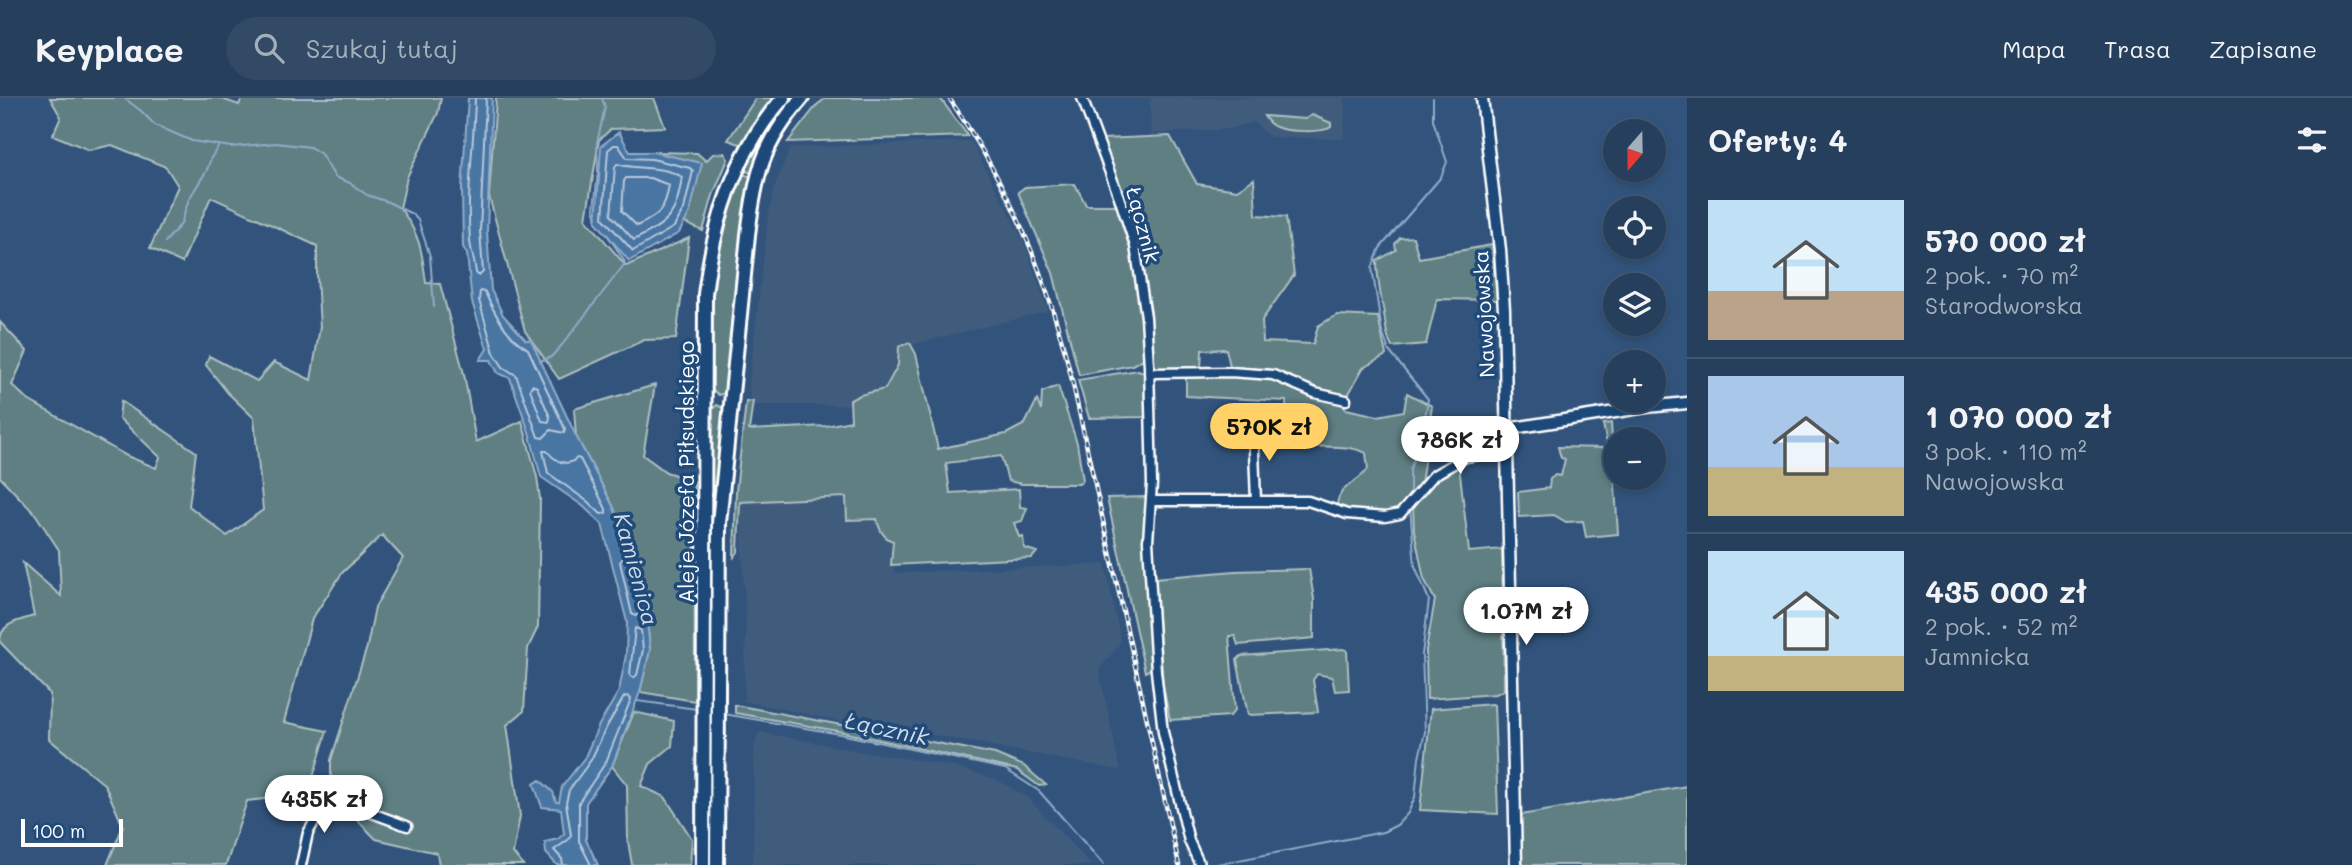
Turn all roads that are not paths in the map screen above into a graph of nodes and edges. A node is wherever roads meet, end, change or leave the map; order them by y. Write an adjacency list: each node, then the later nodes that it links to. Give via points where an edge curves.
1 (783, 98): 6 (main road, Aleje Józefa Piłsudskiego, via 744,153 717,221 705,294)
2 (802, 98): 7 (main road, Aleje Józefa Piłsudskiego, via 771,140 757,177)
3 (1082, 98): 5 (street, Łącznik, via 1135,246)
4 (1482, 98): 11 (street, Nawojowska, via 1500,250)
5 (1149, 373): 8 (street, via 1273,375); 13 (street, Łącznik)
6 (705, 400): 7 (main road); 18 (main road, Aleje Józefa Piłsudskiego)
7 (731, 400): 19 (main road, Aleje Józefa Piłsudskiego, via 719,523)
8 (1346, 400)
9 (1687, 403): 11 (street)
10 (1253, 426): 14 (street)
11 (1507, 429): 12 (street, Nawojowska)
12 (1507, 451): 14 (street, via 1466,457 1434,475 1400,514 1385,517 1348,514 1308,501); 20 (street, Nawojowska)
13 (1151, 501): 14 (street); 16 (street, Łącznik, via 1148,541 1163,732 1186,830)
14 (1256, 501)
15 (407, 826): 17 (street, via 328,797 308,833)
16 (1200, 864)
17 (301, 865)
18 (703, 865)
19 (717, 865)
20 (1516, 865)

